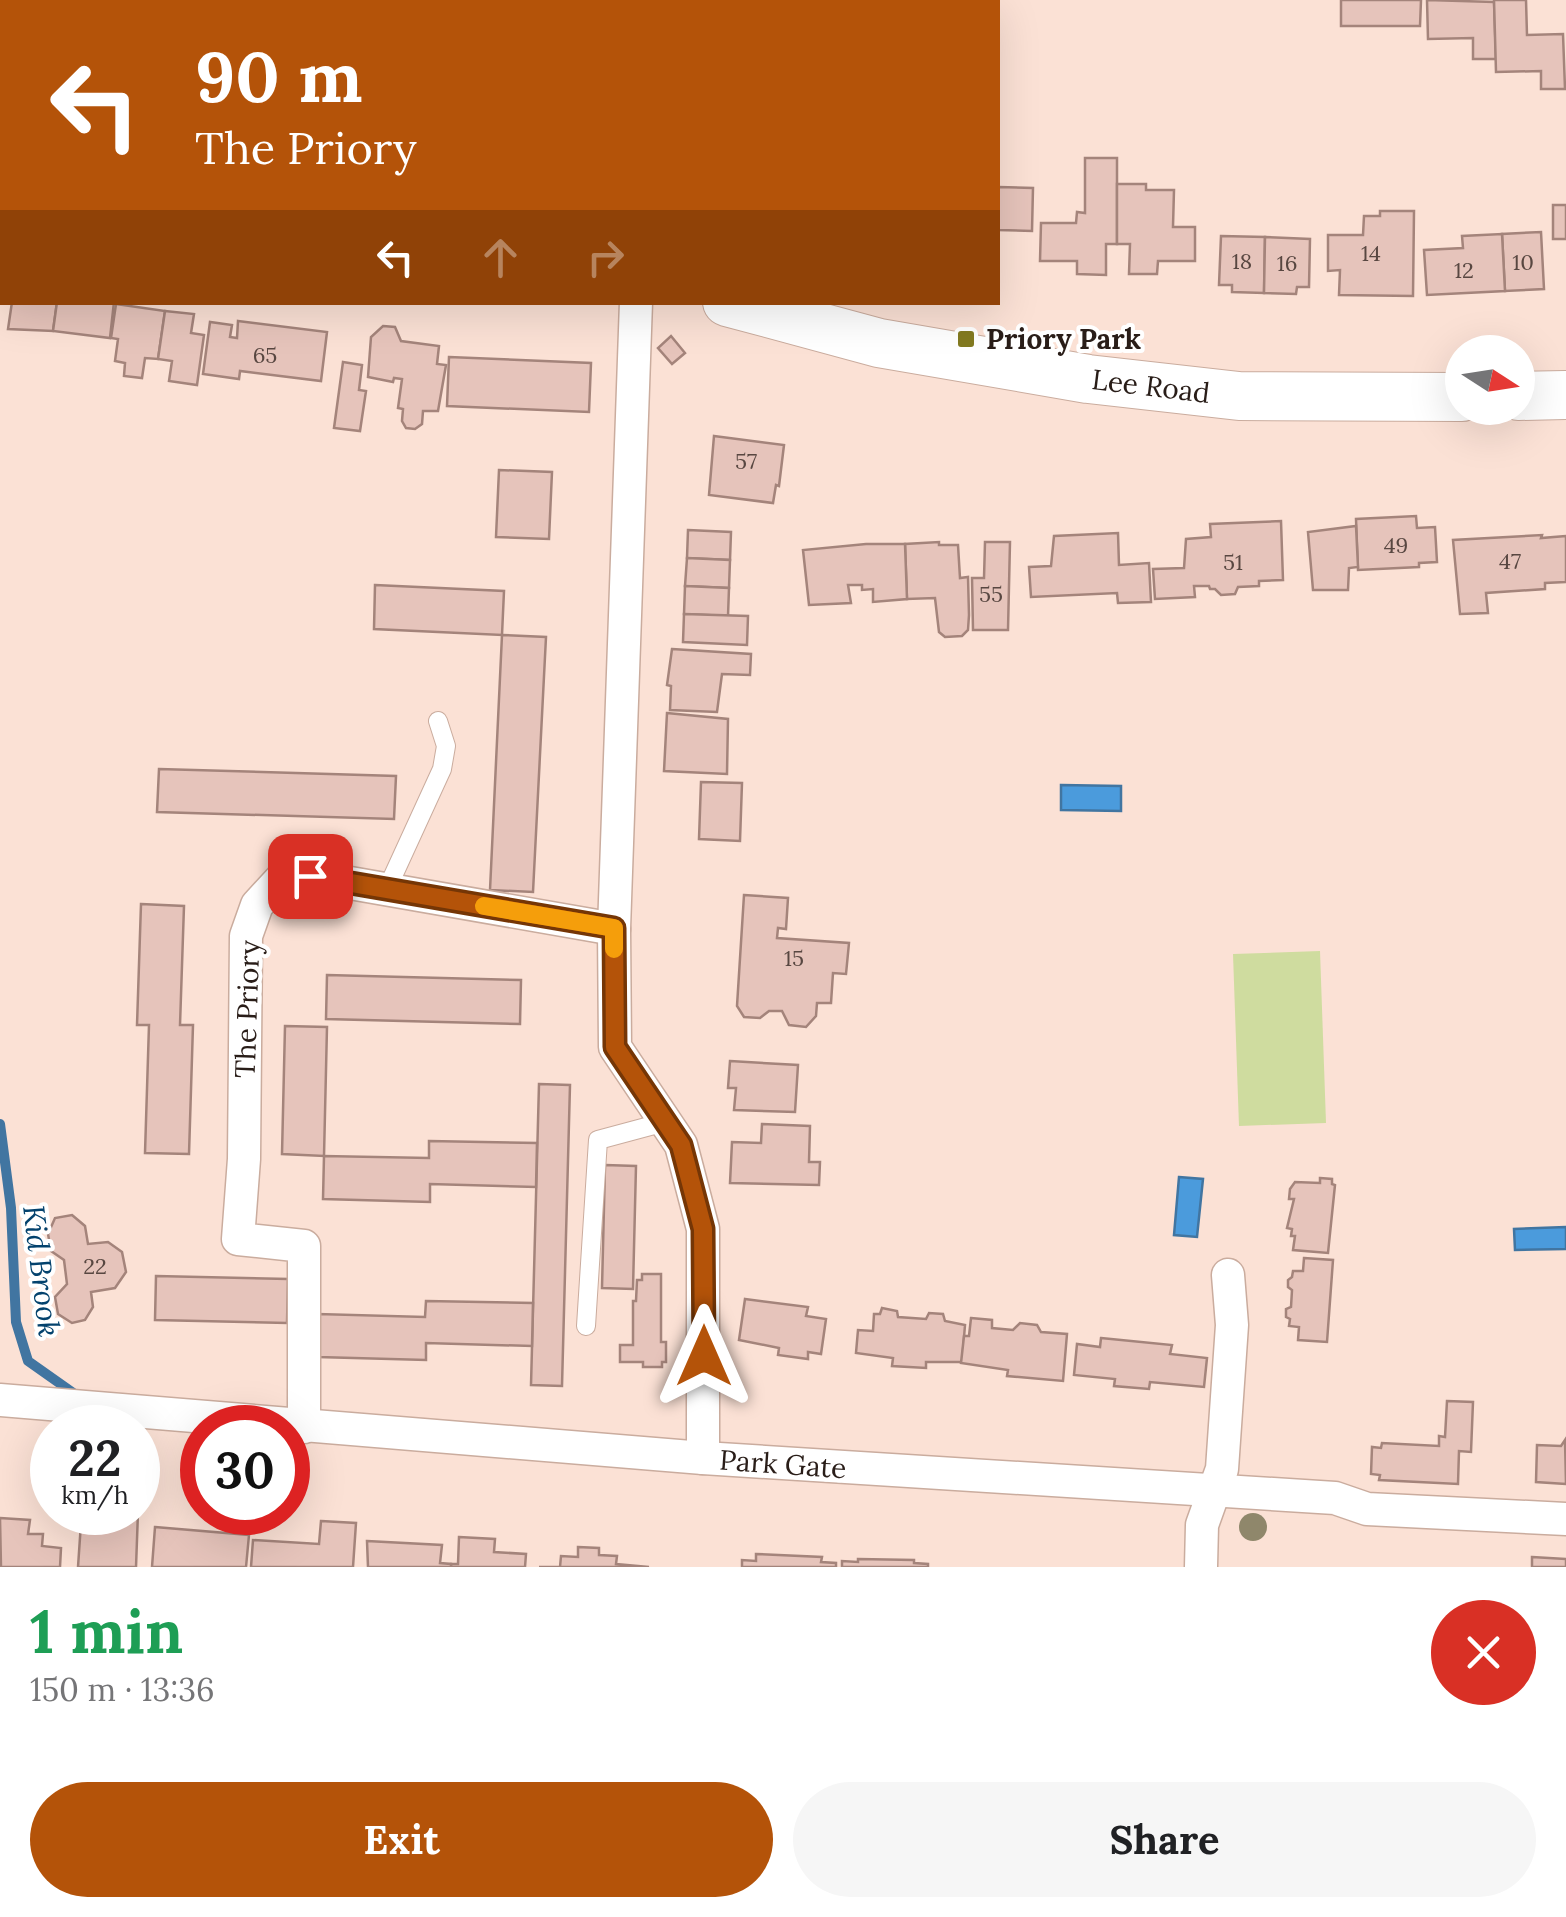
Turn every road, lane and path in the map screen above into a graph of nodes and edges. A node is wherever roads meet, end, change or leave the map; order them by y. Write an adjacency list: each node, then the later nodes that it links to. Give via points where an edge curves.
1 (636, 305): 8 (street)
2 (739, 305): 5 (main road, Lee Road, via 879,343 1088,379 1239,396)
3 (1566, 395): 4 (main road)
4 (1535, 396)
5 (1445, 397)
6 (438, 721): 7 (lane, via 446,746 442,770)
7 (387, 889): 8 (street, The Priory); 13 (street, The Priory, via 310,876 280,879 256,905 246,936 238,1239 304,1246)
8 (614, 928): 9 (street, via 615,1047)
9 (665, 1122): 11 (lane, via 598,1140); 16 (street, via 681,1145 703,1229)
10 (1228, 1274): 17 (street, via 1232,1325 1222,1469)
11 (586, 1326)
12 (0, 1400): 14 (street, Park Gate)
13 (304, 1405)
14 (180, 1416)
15 (310, 1427): 16 (street, Park Gate)
16 (703, 1458): 17 (street, Park Gate)
17 (1214, 1491): 18 (street, Park Gate, via 1335,1498 1367,1509); 19 (street, via 1202,1525)
18 (1566, 1519)
19 (1201, 1567)

